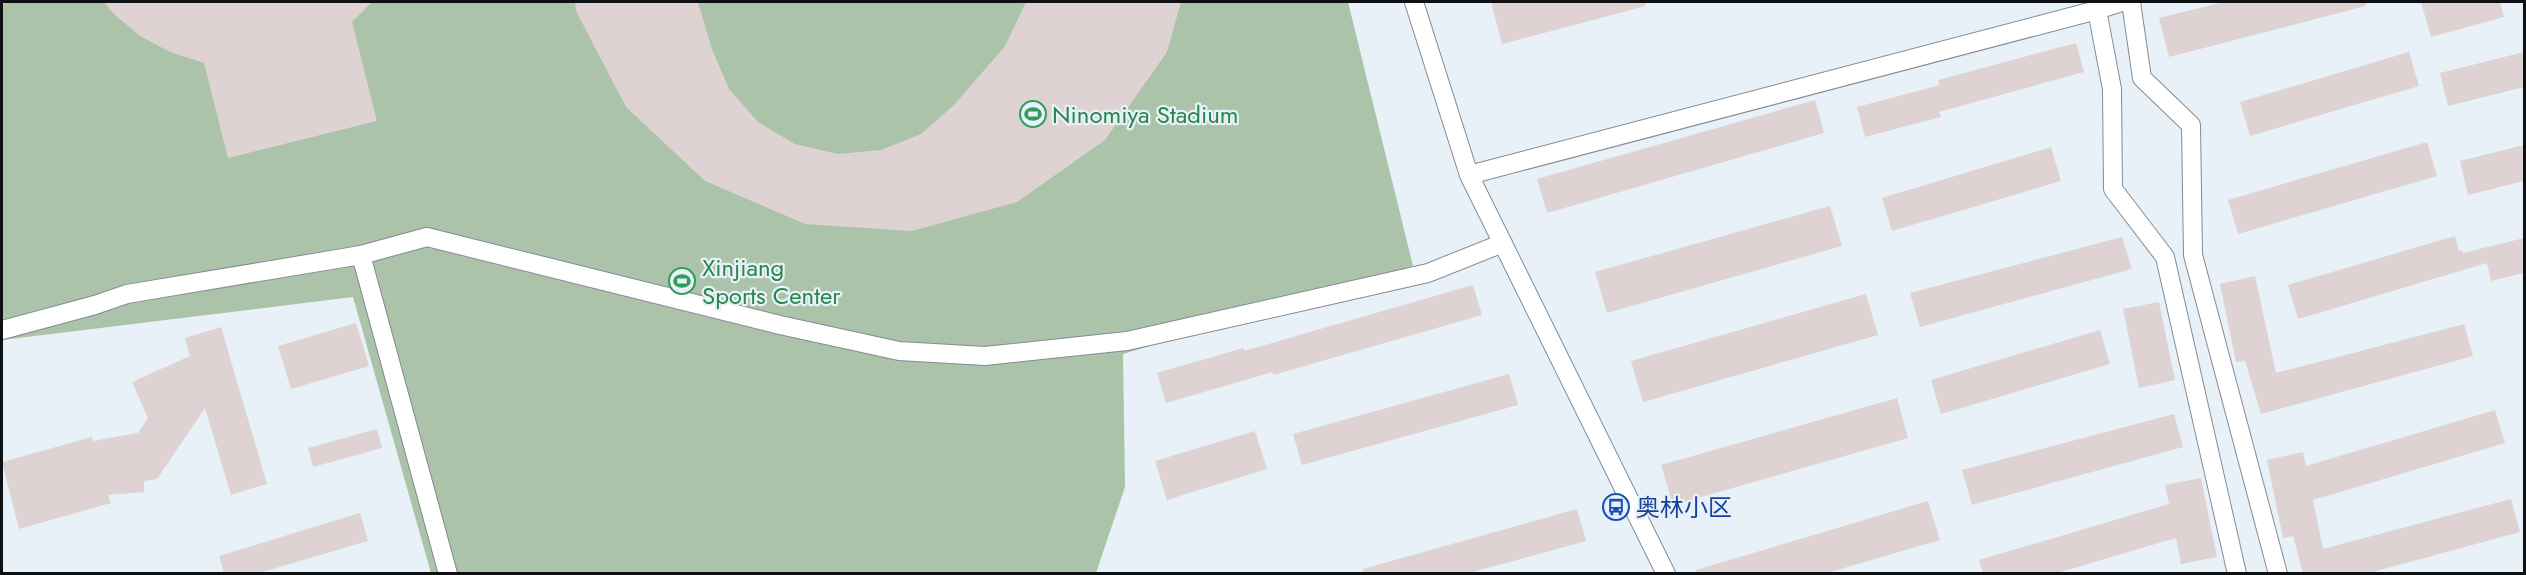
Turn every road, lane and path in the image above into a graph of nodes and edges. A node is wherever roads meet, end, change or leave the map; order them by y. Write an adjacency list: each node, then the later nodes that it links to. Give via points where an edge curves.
1 (1414, 2): 5 (street)
2 (2122, 2): 4 (street)
3 (2130, 2): 12 (street, via 2142,78 2191,125 2193,255)
4 (2097, 10): 5 (street); 11 (street, via 2112,89 2113,189 2165,257)
5 (1469, 175): 6 (street)
6 (1503, 243): 7 (street, via 1428,273 1127,341 985,356 899,351 427,237); 10 (street)
7 (361, 255): 8 (street, via 127,294); 9 (street)
8 (2, 330)
9 (448, 573)
10 (1666, 573)
11 (2237, 573)
12 (2278, 573)

